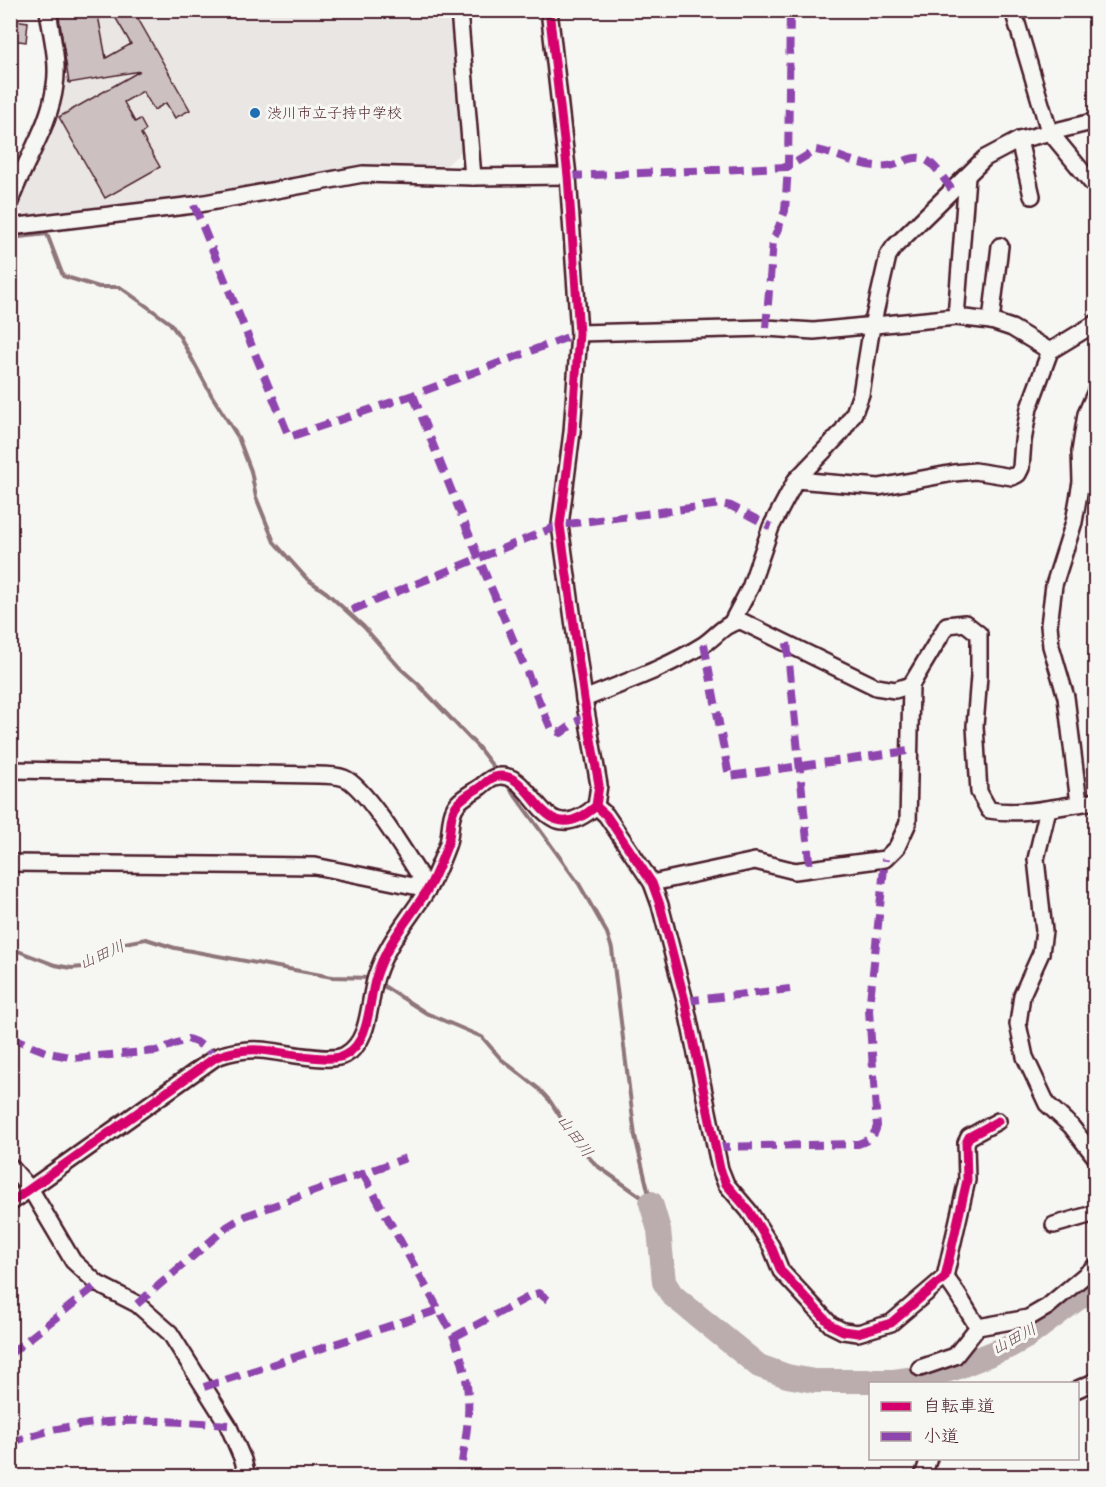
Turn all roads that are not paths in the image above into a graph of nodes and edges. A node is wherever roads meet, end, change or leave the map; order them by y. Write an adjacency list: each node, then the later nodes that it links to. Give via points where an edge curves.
1 (48, 10): 13 (street, via 56,84 35,148)
2 (459, 10): 9 (street)
3 (549, 10): 8 (street)
4 (1013, 10): 6 (street)
5 (1095, 121): 6 (street)
6 (1049, 131): 7 (street); 11 (street)
7 (1019, 140): 10 (street, via 985,158); 12 (street)
8 (568, 176): 9 (street); 20 (street)
9 (473, 177): 14 (street, via 363,174 194,204)
10 (967, 177): 16 (street); 19 (street, via 888,256)
11 (1095, 188)
12 (1032, 195)
13 (10, 202)
14 (10, 227)
15 (1000, 246): 17 (street)
16 (956, 317): 17 (street); 19 (street)
17 (991, 321): 21 (street, via 1012,328)
18 (1095, 323): 21 (street)
19 (872, 326): 20 (street, via 814,331 766,328); 23 (street, via 861,394 854,413 841,434)
20 (579, 333): 26 (street, via 560,525)
21 (1050, 351): 23 (street, via 1029,408 1018,474 1012,477 975,471 879,487)
22 (1095, 391): 29 (street, via 1086,414 1074,522 1054,585 1049,625 1066,697)
23 (796, 480): 24 (street, via 771,527 750,588)
24 (732, 622): 25 (street, via 741,621 876,687 895,690); 26 (street, via 704,644 646,674)
25 (912, 685): 31 (street, via 946,625 964,622 979,634 975,726 979,792 989,810); 33 (street, via 908,823 897,847 885,859 795,872 755,861)
26 (584, 699): 30 (street, via 599,785)
27 (10, 770): 34 (street, via 345,778 356,785)
28 (1095, 801): 29 (street)
29 (1079, 803): 31 (street)
30 (596, 806): 33 (street); 34 (street, via 576,821 563,822 548,816 521,786 503,777 458,803 448,843)
31 (1048, 809): 36 (street, via 1036,859 1043,942 1022,995 1018,1024 1025,1057 1047,1104 1071,1126)
32 (10, 862): 34 (street, via 315,866)
33 (652, 883): 43 (street, via 685,1001 720,1169 726,1184 771,1246 781,1271 831,1325 858,1332 891,1323)
34 (428, 889): 38 (street, via 386,949 362,1039 345,1056 332,1059 259,1050 216,1057)
35 (998, 1121): 43 (street, via 969,1137 966,1143 967,1180)
36 (1095, 1158)
37 (10, 1166): 38 (street)
38 (31, 1190): 39 (street); 49 (street, via 73,1261 98,1284 137,1304 170,1333 228,1425)
39 (10, 1203)
40 (1095, 1213): 41 (street)
41 (1054, 1224)
42 (1095, 1266): 44 (street, via 1028,1318)
43 (945, 1277): 44 (street)
44 (978, 1327): 45 (street, via 955,1356)
45 (920, 1368)
46 (1095, 1381): 47 (street)
47 (1079, 1388)
48 (928, 1460): 50 (street)
49 (248, 1476)
50 (923, 1476)

